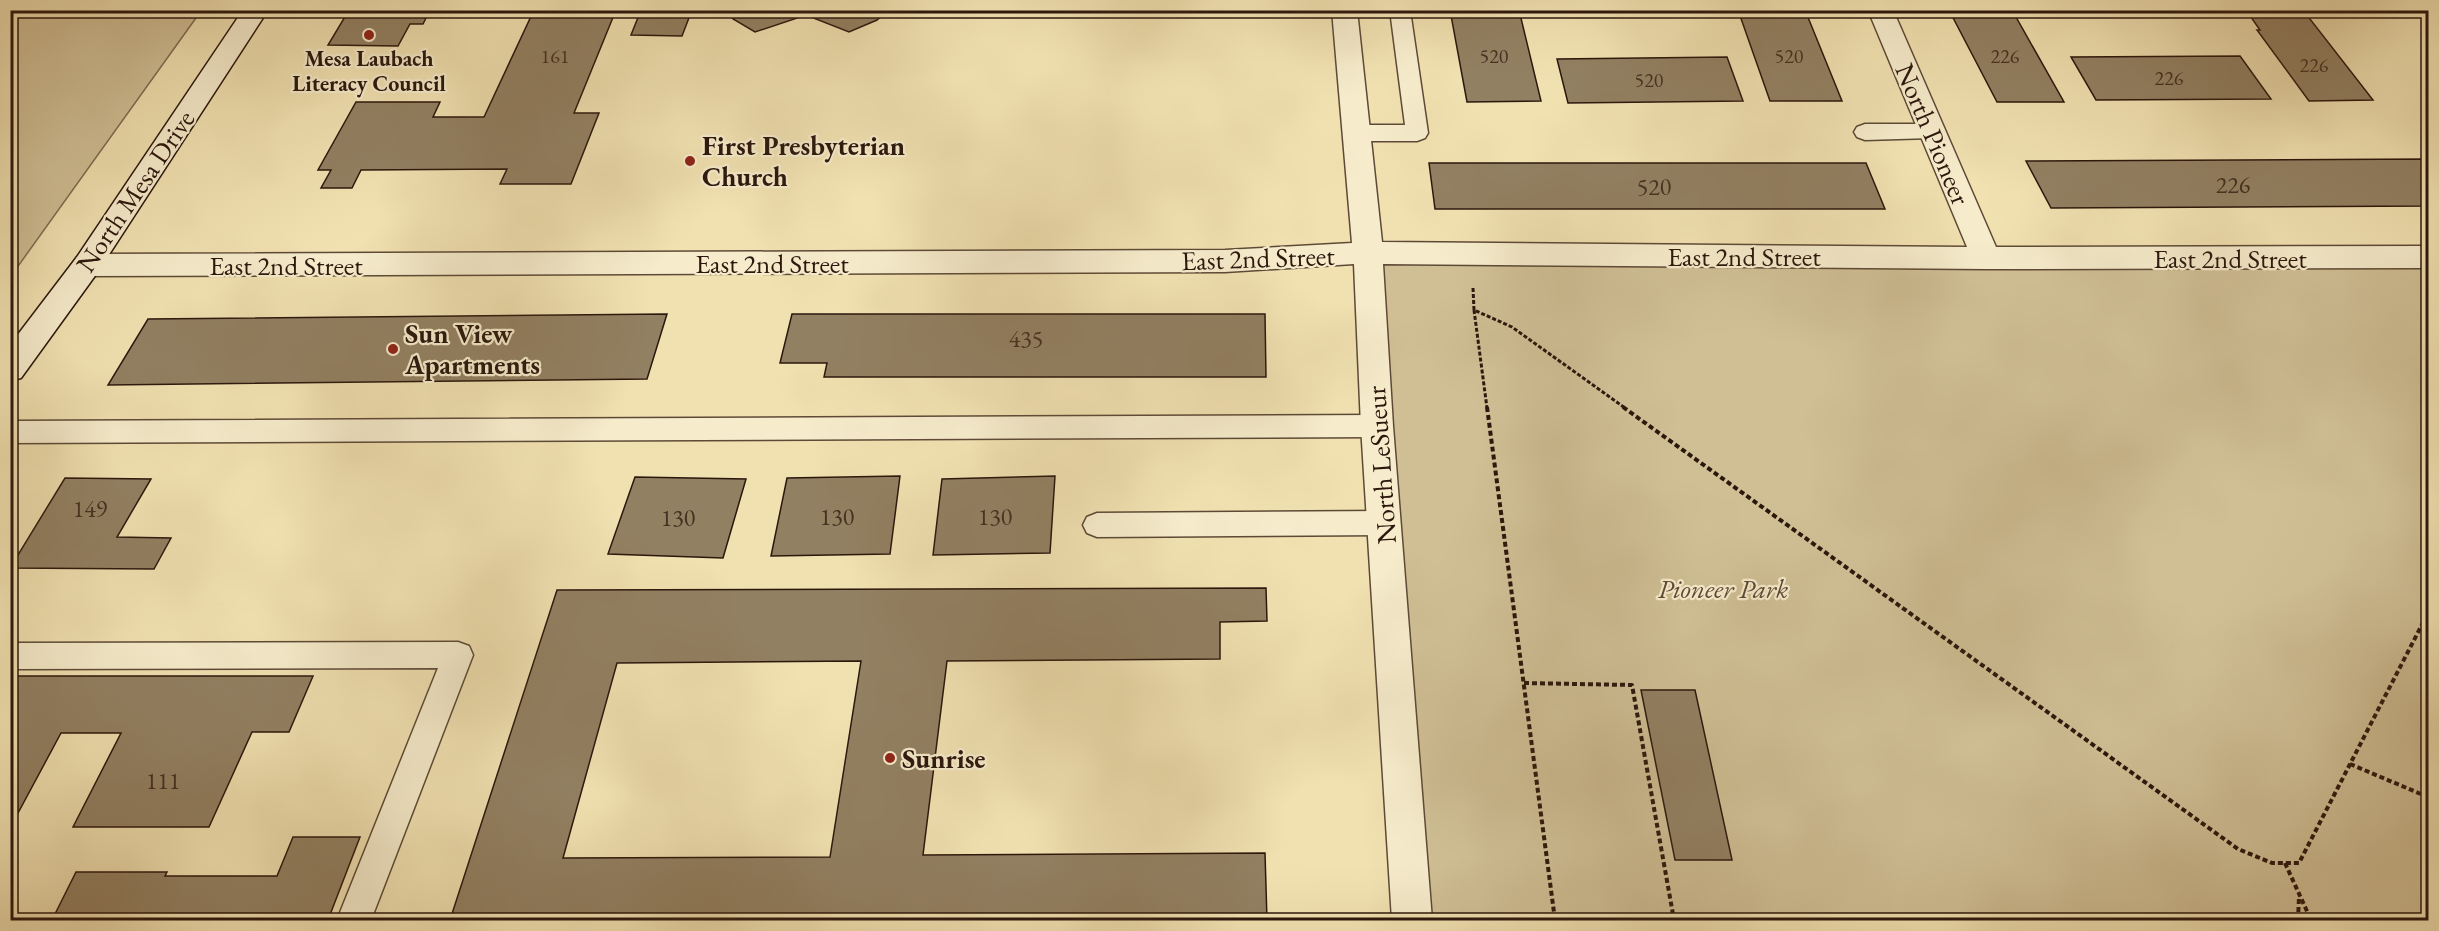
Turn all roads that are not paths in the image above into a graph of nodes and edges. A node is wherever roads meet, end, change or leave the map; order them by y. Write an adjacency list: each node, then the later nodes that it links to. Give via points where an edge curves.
1 (256, 10): 11 (street, North Mesa Drive)
2 (1344, 10): 7 (street, North LeSueur)
3 (1400, 10): 7 (lane, via 1417,133)
4 (1881, 10): 5 (street, North Pioneer)
5 (1932, 131): 6 (lane); 10 (street, North Pioneer)
6 (1865, 132)
7 (1356, 133): 8 (street, North LeSueur)
8 (1368, 254): 10 (street, East 2nd Street); 11 (street, East 2nd Street, via 1225,261); 13 (street, North LeSueur)
9 (2428, 257): 10 (street, East 2nd Street)
10 (1986, 258)
11 (87, 265): 12 (street, North Mesa Drive)
12 (10, 369)
13 (1377, 426): 14 (lane); 15 (street, North LeSueur)
14 (10, 432)
15 (1385, 523): 16 (lane); 19 (street, North LeSueur)
16 (1097, 525)
17 (10, 656): 18 (lane, via 458,656)
18 (354, 921)
19 (1412, 921)

